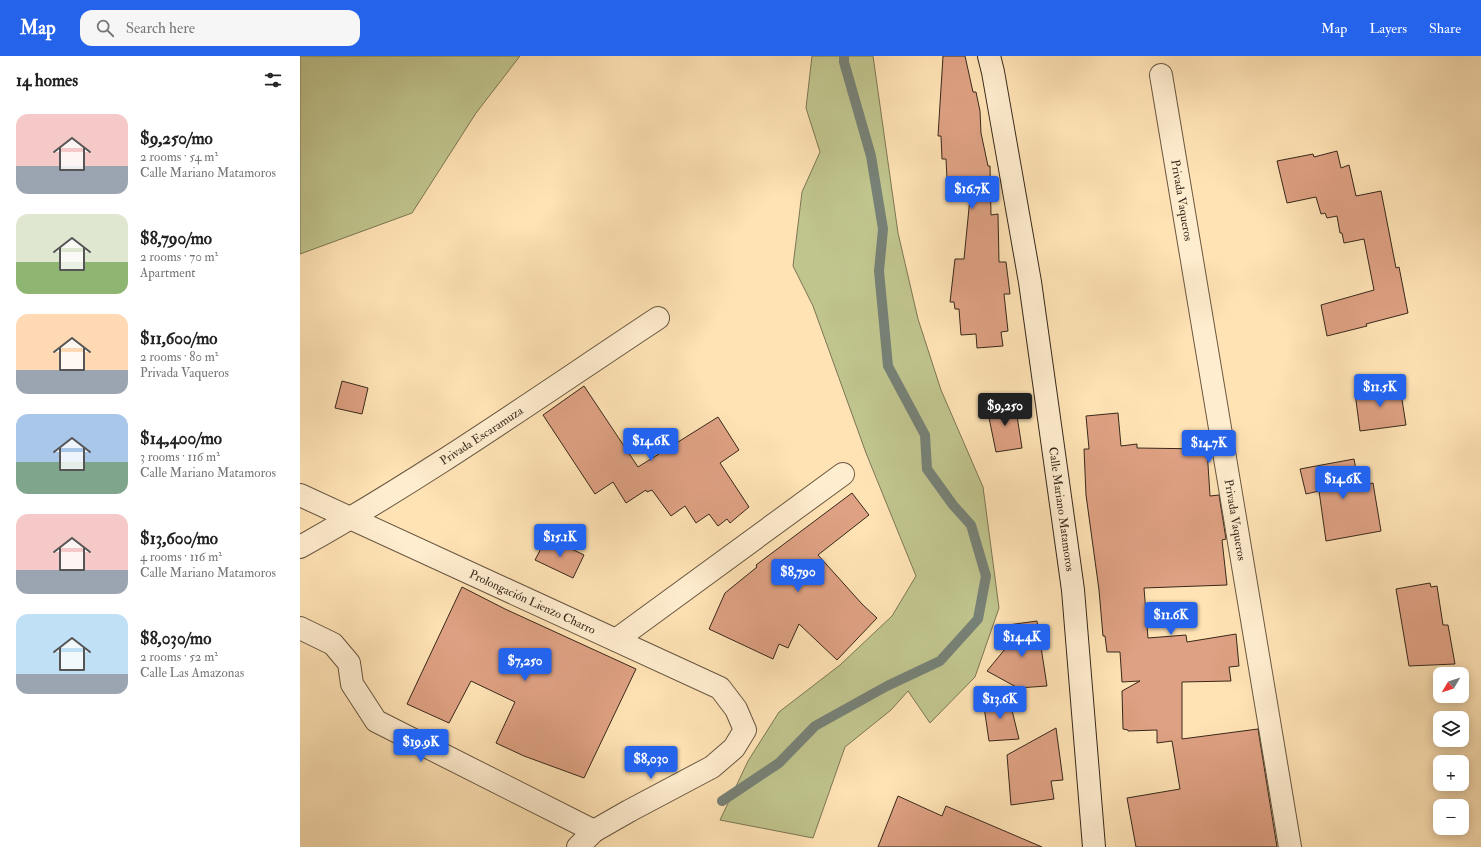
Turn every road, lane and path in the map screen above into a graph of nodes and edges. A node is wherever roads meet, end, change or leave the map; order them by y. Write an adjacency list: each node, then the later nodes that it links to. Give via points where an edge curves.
1 (989, 56): 12 (street, Calle Mariano Matamoros, via 1030,282 1072,590)
2 (1161, 75): 13 (street, Privada Vaqueros)
3 (658, 318): 6 (street, Privada Escaramuza)
4 (843, 474): 9 (street)
5 (300, 495): 6 (street, Prolongación Lienzo Charro)
6 (351, 518): 7 (street, Privada Escaramuza); 9 (street, Prolongación Lienzo Charro)
7 (300, 547)
8 (300, 628): 10 (street, via 333,644 349,663 352,684 376,721)
9 (616, 640): 10 (street, Prolongación Lienzo Charro, via 720,688 736,709 745,730 734,748 712,766)
10 (594, 831): 11 (street)
11 (578, 847)
12 (1094, 847)
13 (1290, 847)

